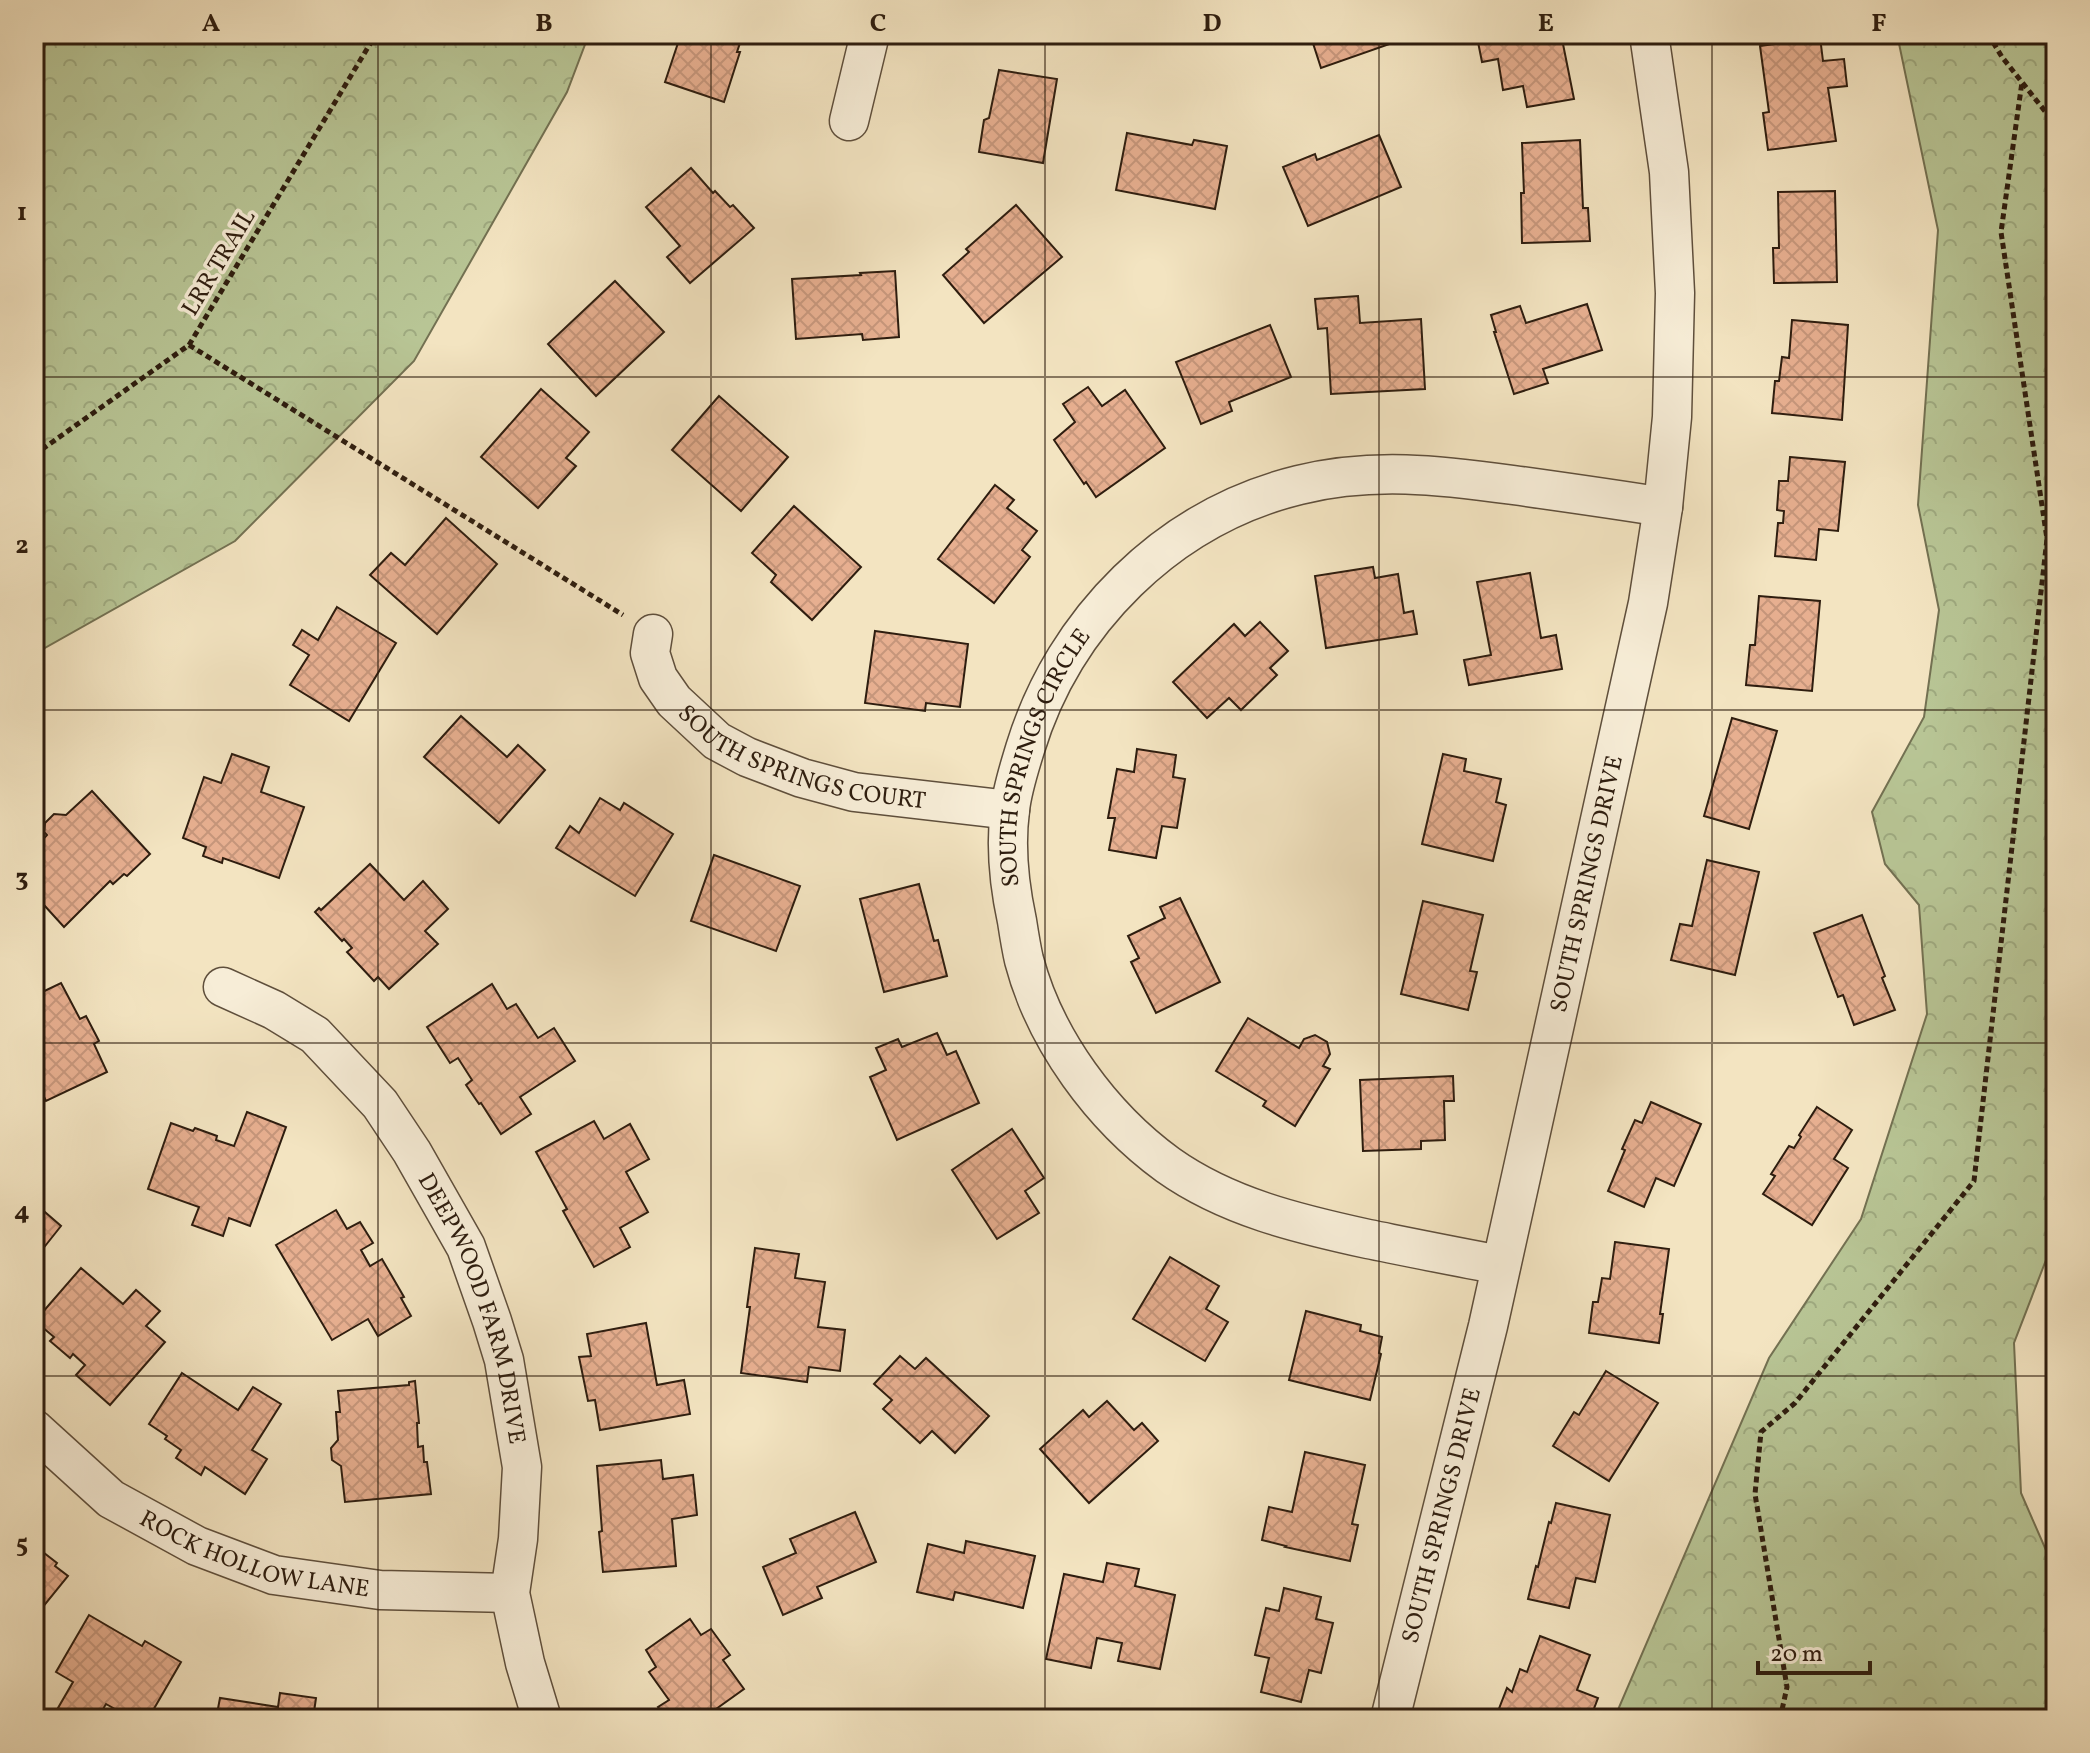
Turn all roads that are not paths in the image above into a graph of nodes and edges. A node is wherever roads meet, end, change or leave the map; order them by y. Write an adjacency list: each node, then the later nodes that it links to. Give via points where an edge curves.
1 (870, 34): 3 (street)
2 (1649, 34): 4 (street, SOUTH SPRINGS DRIVE, via 1669,172 1675,293)
3 (849, 121)
4 (1663, 507): 6 (street, SOUTH SPRINGS CIRCLE, via 1403,473 1301,484 1226,511 1164,549 1129,579 1078,638 1034,720); 8 (street, SOUTH SPRINGS DRIVE, via 1648,603)
5 (653, 634): 6 (street, SOUTH SPRINGS COURT, via 650,653 658,678 674,701 717,741 747,757 854,792)
6 (1010, 810): 8 (street, SOUTH SPRINGS CIRCLE, via 1010,888 1025,962 1067,1057 1111,1115 1167,1164 1207,1189 1256,1209 1314,1227)
7 (223, 987): 10 (street, DEEPWOOD FARM DRIVE, via 315,1035 380,1104 466,1247 504,1360 522,1467)
8 (1501, 1265): 12 (street, SOUTH SPRINGS DRIVE)
9 (34, 1429): 10 (street, ROCK HOLLOW LANE, via 111,1499 197,1546 274,1575 380,1590)
10 (510, 1593): 11 (street, DEEPWOOD FARM DRIVE)
11 (542, 1719)
12 (1390, 1719)

